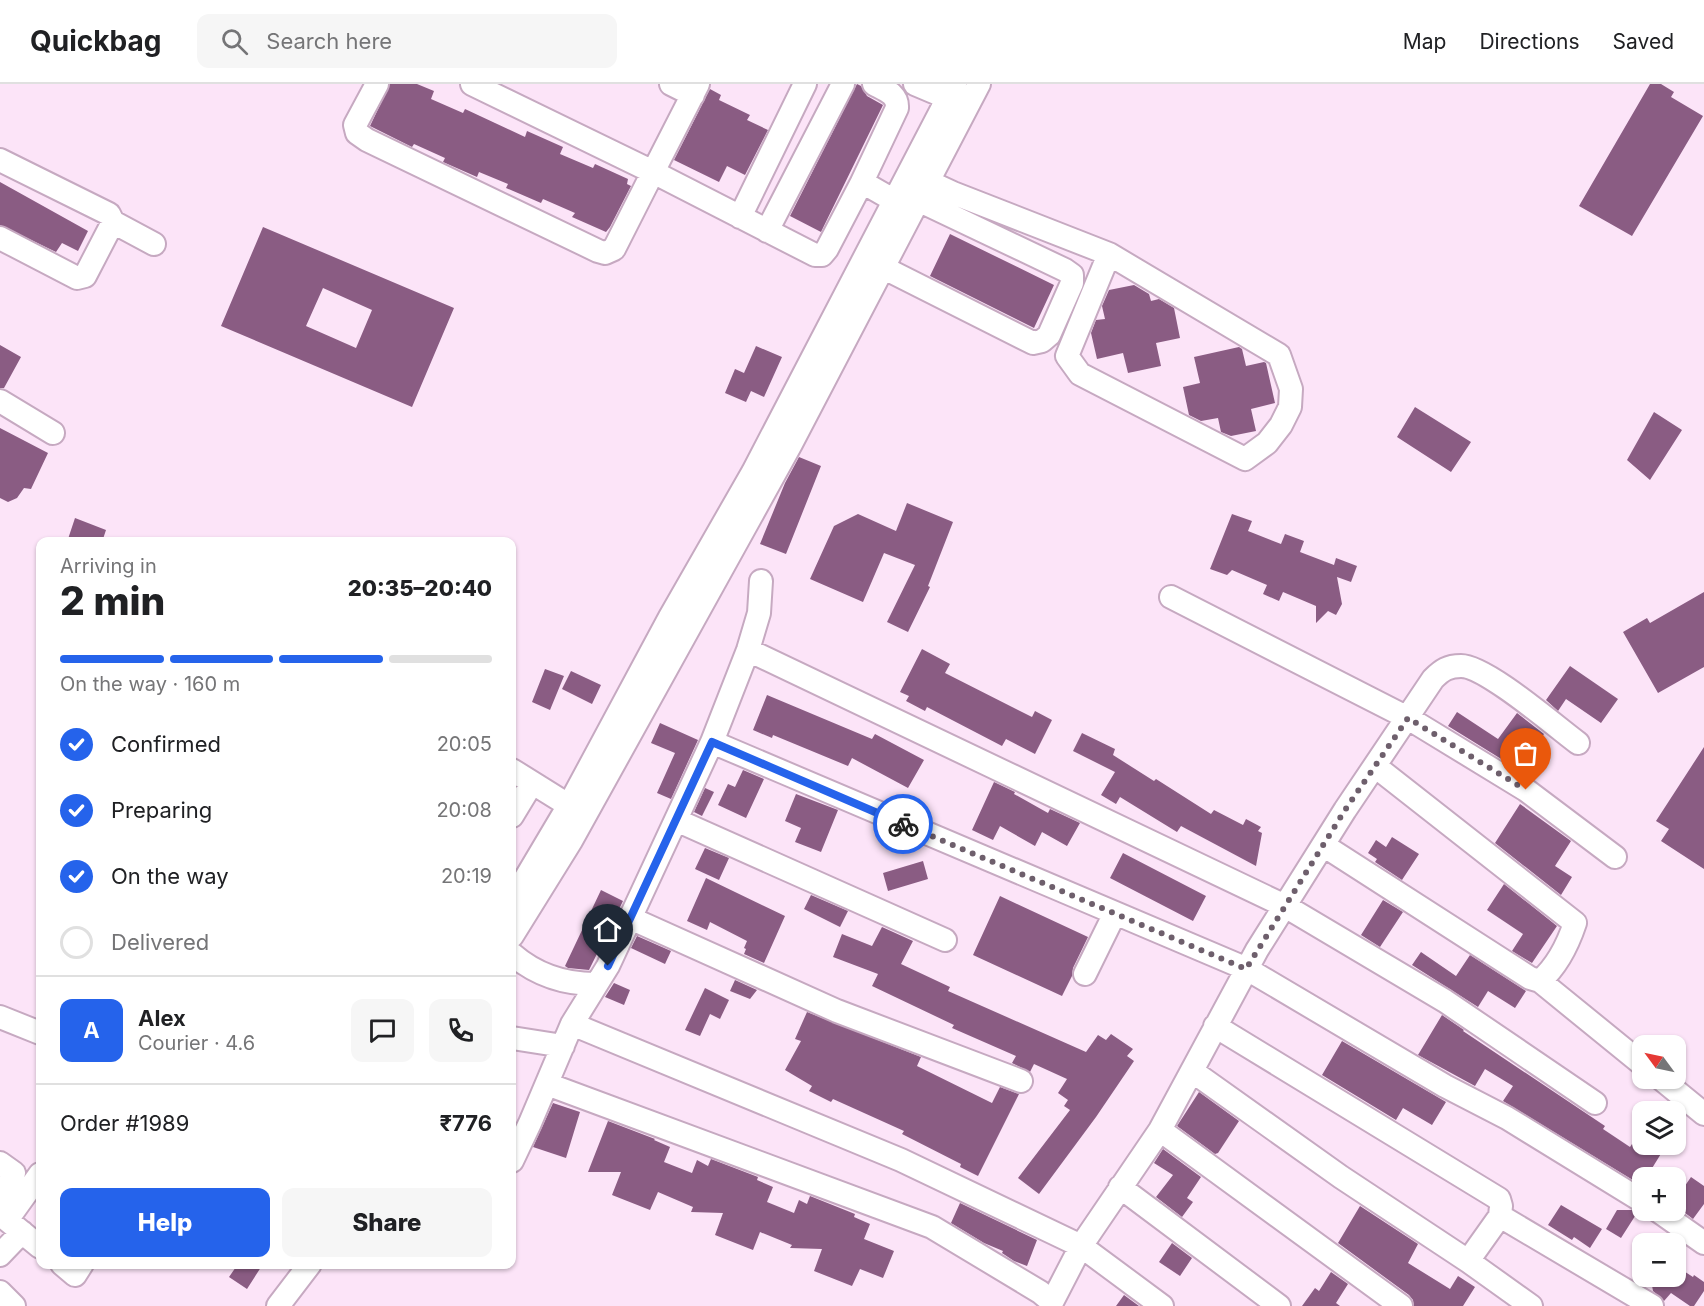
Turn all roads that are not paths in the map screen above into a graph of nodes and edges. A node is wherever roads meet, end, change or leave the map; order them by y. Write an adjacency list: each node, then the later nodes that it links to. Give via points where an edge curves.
1 (377, 84): 12 (street, via 355,125 357,133 598,251 614,249)
2 (472, 84): 12 (street)
3 (671, 84): 9 (street)
4 (806, 84): 16 (street)
5 (843, 84): 18 (street)
6 (874, 84): 13 (street, via 898,101)
7 (915, 84): 10 (street)
8 (979, 84): 10 (street)
9 (696, 89): 12 (street)
10 (957, 96): 14 (street); 15 (street)
11 (0, 160): 17 (street, via 108,214)
12 (653, 172): 16 (street)
13 (862, 183): 15 (street); 18 (street, via 822,255)
14 (923, 190): 21 (street, via 953,193); 22 (street); 22 (street, via 1072,276 1050,335 1033,344)
15 (895, 201): 35 (street, via 753,472 670,617)
16 (740, 217): 18 (street)
17 (113, 222): 19 (street, via 85,276 77,278); 20 (street)
18 (767, 231)
19 (0, 238)
20 (154, 244)
21 (1109, 254): 21 (street, via 1279,355 1291,389 1290,407 1267,443 1245,459 1080,374 1074,367 1067,356)
22 (884, 268): 35 (street, via 791,444)
23 (0, 400): 24 (street)
24 (53, 433)
25 (761, 581): 27 (street, via 759,613)
26 (1171, 597): 28 (street)
27 (748, 650): 29 (street); 40 (street)
28 (1408, 718): 30 (street, via 1433,679 1444,669 1463,666 1489,677); 31 (street); 38 (street, via 1526,790)
29 (712, 742): 36 (street); 41 (street)
30 (1578, 743)
31 (1375, 766): 37 (street); 48 (street, via 1575,923 1560,955)
32 (516, 773): 33 (street)
33 (532, 783): 34 (street); 35 (street)
34 (516, 809)
35 (577, 810): 39 (street); 43 (street)
36 (676, 820): 42 (street); 44 (street)
37 (1323, 845): 40 (street); 48 (street)
38 (1615, 857)
39 (516, 895)
40 (1285, 906): 46 (street); 61 (street, via 1445,1001)
41 (1115, 913): 46 (street); 47 (street)
42 (630, 918): 49 (street, via 608,966); 58 (street, via 837,1011)
43 (516, 928)
44 (945, 940)
45 (516, 958): 49 (street, via 550,977)
46 (1246, 969): 52 (street); 68 (street, via 1507,1118)
47 (1085, 974)
48 (1540, 981): 56 (street)
49 (595, 984): 51 (street)
50 (0, 1017): 53 (street)
51 (572, 1024): 55 (street); 75 (street, via 902,1160)
52 (1215, 1026): 57 (street); 70 (street, via 1499,1199)
53 (36, 1031)
54 (516, 1039): 55 (street)
55 (563, 1046): 59 (street)
56 (1632, 1056)
57 (1192, 1071): 63 (street); 77 (street)
58 (1021, 1081)
59 (547, 1084): 64 (street); 83 (street, via 932,1227 1040,1292)
60 (1673, 1089): 62 (street)
61 (1595, 1103)
62 (1704, 1114)
63 (1160, 1130): 67 (street); 88 (street)
64 (516, 1152)
65 (0, 1163): 69 (street, via 14,1173)
66 (36, 1180): 72 (street, via 7,1220)
67 (1120, 1187): 75 (street); 87 (street)
68 (1632, 1196)
69 (0, 1203)
70 (1500, 1216): 77 (street); 90 (street)
71 (1673, 1221): 73 (street)
72 (22, 1232): 74 (street); 76 (street)
73 (1704, 1243)
74 (36, 1244)
75 (1081, 1246): 83 (street); 86 (street)
76 (0, 1255)
77 (1468, 1261): 82 (street)
78 (68, 1269): 79 (street, via 75,1275)
79 (79, 1269)
80 (306, 1269): 85 (street)
81 (0, 1292): 84 (street)
82 (1507, 1299): 89 (street)
83 (1051, 1304)
84 (14, 1306)
85 (278, 1306)
86 (1162, 1306)
87 (1280, 1306)
88 (1401, 1306)
89 (1531, 1306)
90 (1652, 1306)

